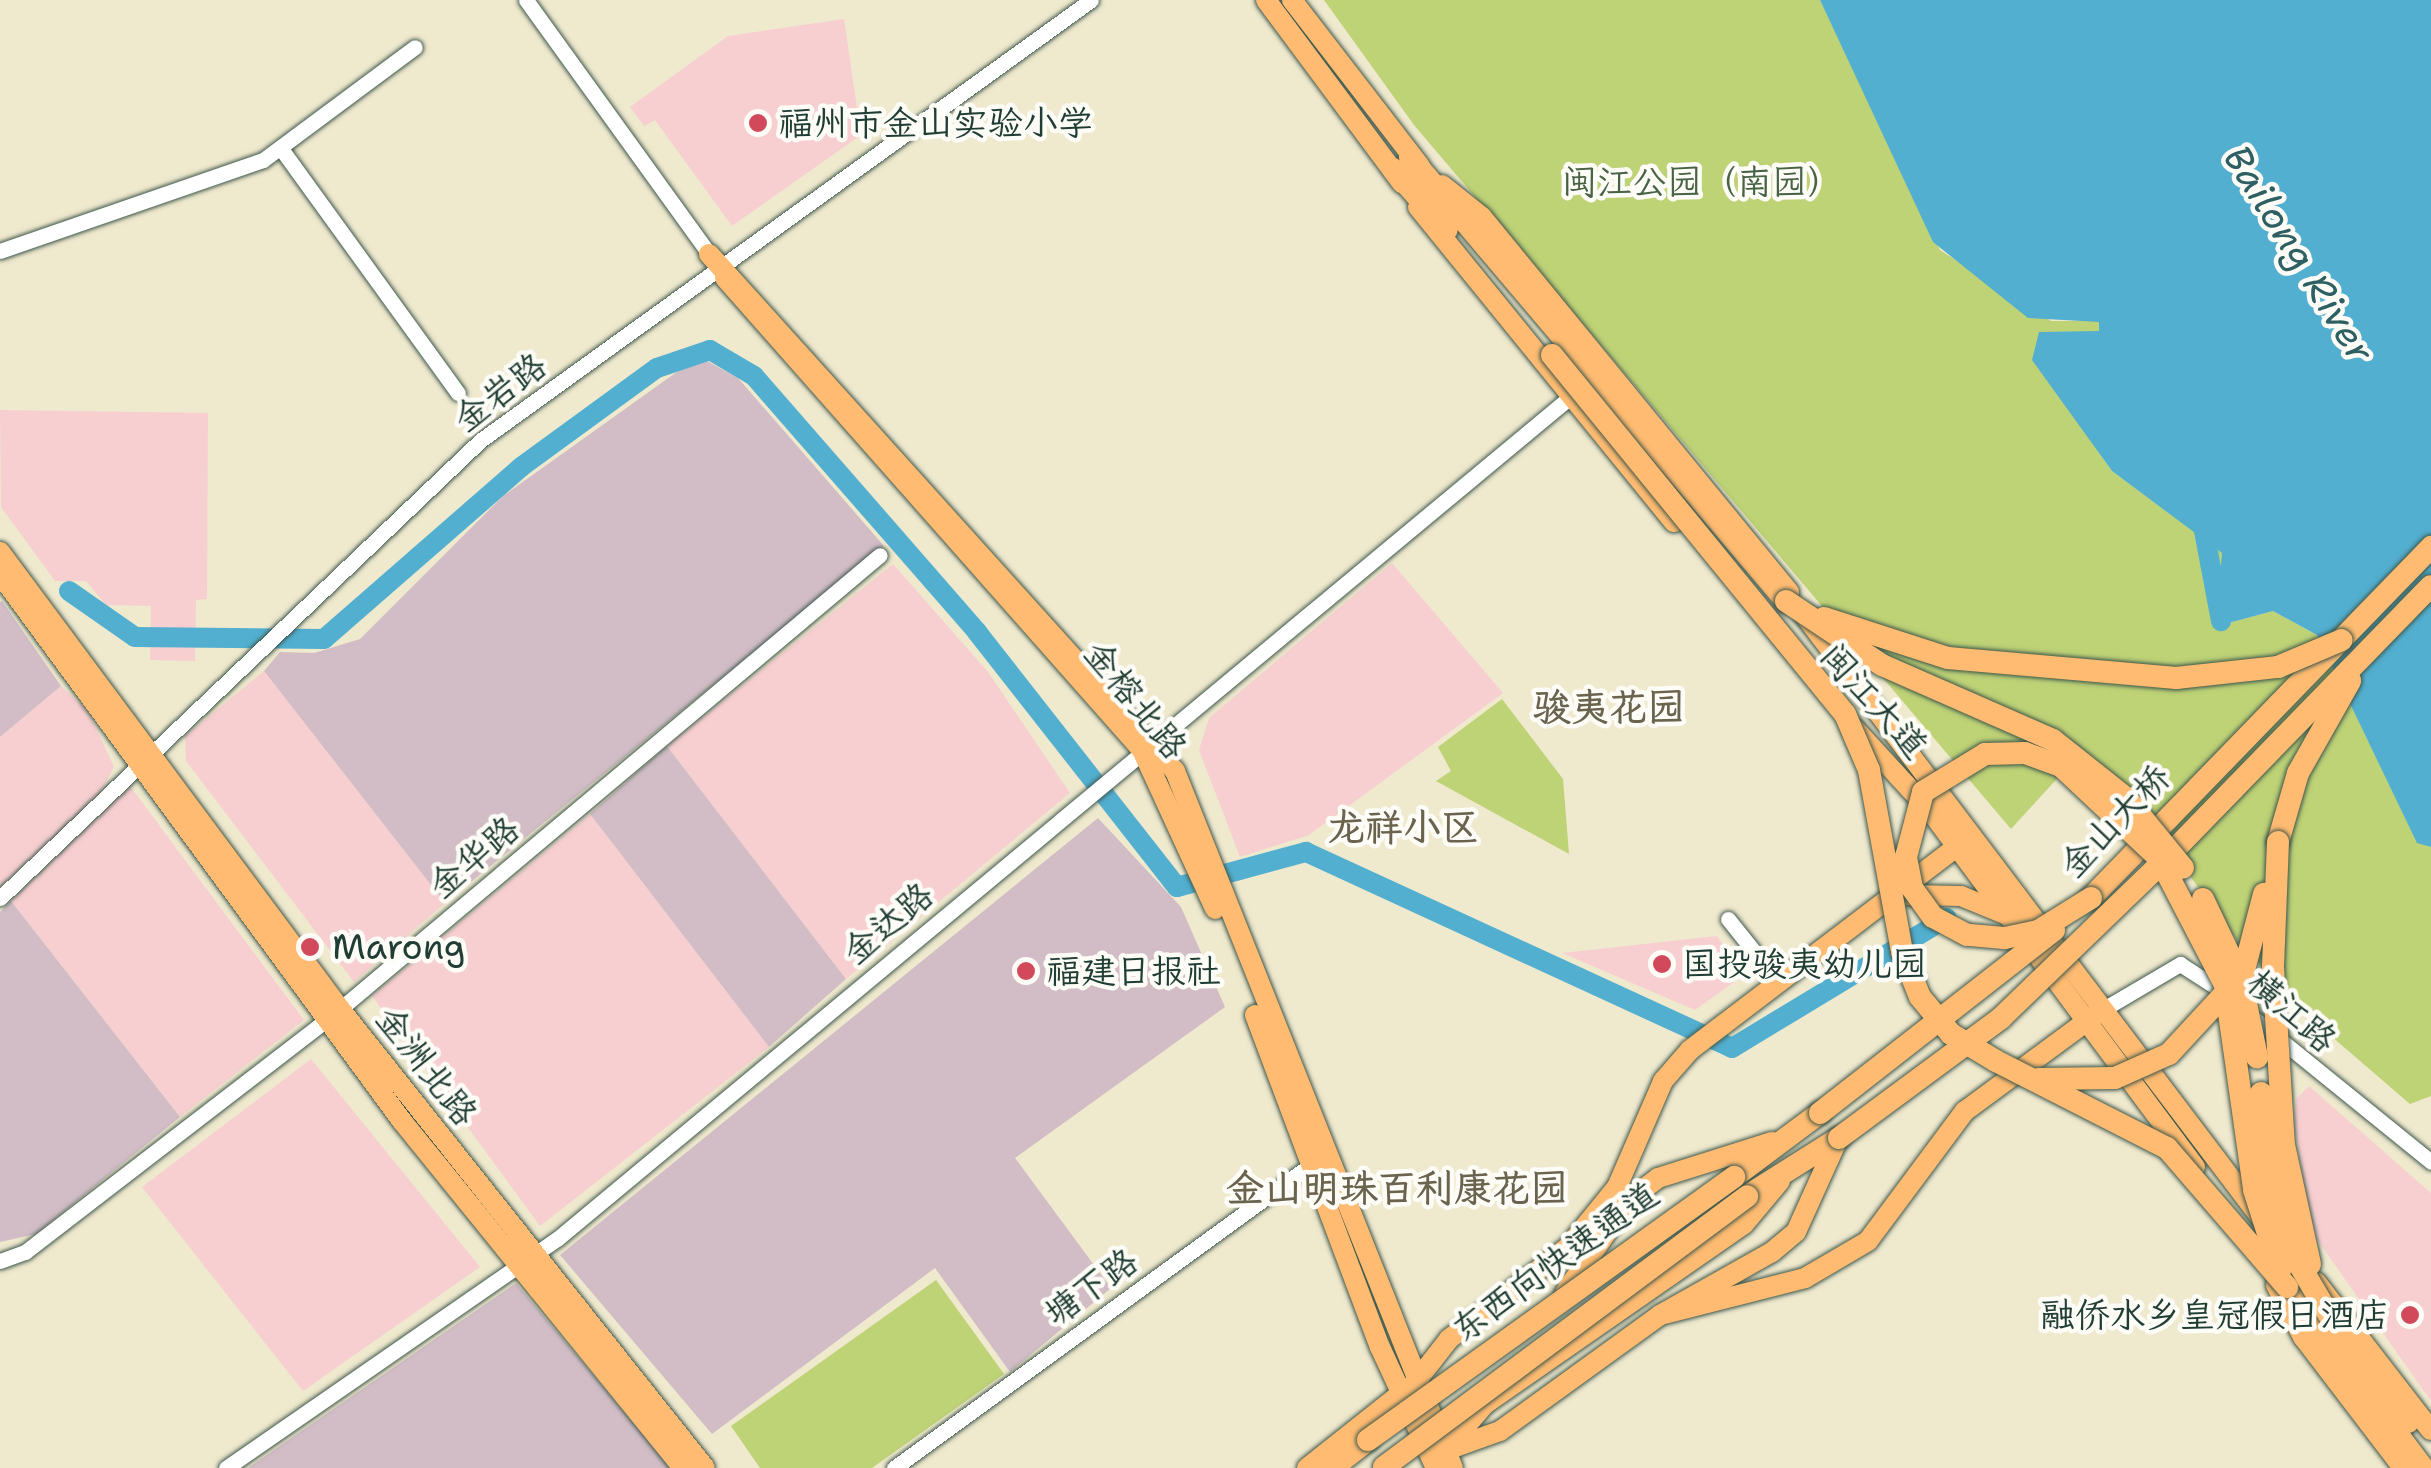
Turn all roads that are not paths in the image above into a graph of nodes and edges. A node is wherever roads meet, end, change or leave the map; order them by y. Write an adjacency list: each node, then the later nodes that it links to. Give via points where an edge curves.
1 (526, 0): 9 (street, 金榕北路)
2 (1091, 0): 10 (street, 金岩路)
3 (1266, 0): 7 (main road, 闽江大道)
4 (1292, 0): 7 (main road, 闽江大道)
5 (415, 48): 6 (street)
6 (282, 150): 8 (street); 12 (street)
7 (1402, 163): 11 (highway); 13 (main road, 闽江大道, via 1449,256); 24 (main road, 闽江大道, via 1482,217 1758,546)
8 (0, 251)
9 (709, 254): 10 (main road, 金榕北路)
10 (724, 272): 22 (main road, 金榕北路); 23 (street, 金岩路, via 482,440)
11 (1557, 350): 19 (highway); 35 (highway, bridge, via 1818,674 1869,770 1902,952 1920,996 1952,1034)
12 (458, 394)
13 (1568, 398): 22 (street, 金达路); 24 (main road, 闽江大道)
14 (2431, 547): 20 (highway, 金山大桥)
15 (0, 552): 23 (main road, 金洲北路)
16 (880, 555): 33 (street, 金华路)
17 (0, 574): 23 (main road, 金洲北路)
18 (2431, 586): 21 (highway, 金山大桥)
19 (1786, 600): 20 (highway, bridge, via 1933,655 2176,678 2278,667); 49 (highway, bridge, via 1868,658 2053,740 2126,798 2171,848 2241,980 2282,1237)
20 (2342, 640): 27 (highway, 金山大桥, bridge)
21 (2364, 656): 25 (highway, via 2298,772); 38 (highway, 金山大桥, bridge, via 2111,920 2002,1018)
22 (1147, 746): 39 (main road, 金榕北路, via 1176,771); 46 (street, 金达路)
23 (145, 757): 26 (street, 金岩路); 33 (main road, 金洲北路)
24 (1965, 840): 28 (main road); 30 (main road, 闽江大道); 32 (main road, 闽江大道)
25 (2278, 842): 35 (highway, bridge, via 2243,974 2204,1025 2169,1054 2115,1078); 49 (highway, bridge, via 2273,967 2288,1187)
26 (0, 898)
27 (2090, 898): 36 (highway, 金山大桥, bridge, via 1983,994); 47 (highway, bridge, via 2038,931 2004,938 1967,935 1932,917 1912,888 1906,857 1923,792 1985,754 2024,753 2062,766 2159,858 2226,985 2254,1190)
28 (1872, 910): 30 (main road, via 1930,892); 31 (main road)
29 (1728, 918): 31 (street)
30 (2011, 918): 34 (main road, 闽江大道)
31 (1776, 979): 44 (main road, via 1718,1023 1663,1082 1617,1187)
32 (2106, 1007): 34 (main road); 40 (street, 横江路, via 2168,966 2192,966); 51 (main road, 闽江大道)
33 (333, 1014): 45 (street, 金华路, via 26,1252); 46 (main road, 金洲北路)
34 (2087, 1020): 48 (main road, via 1965,1110 1868,1241 1805,1278); 61 (main road, 闽江大道)
35 (2026, 1077): 47 (highway, bridge, via 2166,1148)
36 (1820, 1113): 37 (highway, 东西向快速通道)
37 (1788, 1136): 42 (highway, 东西向快速通道); 43 (main road, via 1695,1162)
38 (1839, 1138): 41 (highway, 东西向快速通道); 48 (main road, via 1796,1232)
39 (1318, 1160): 50 (main road, 金榕北路); 57 (street, 塘下路)
40 (2431, 1162)
41 (1800, 1163): 42 (highway, 东西向快速通道); 53 (main road, via 1744,1224 1485,1404)
42 (1741, 1186): 59 (highway, 东西向快速通道, bridge); 60 (highway, 东西向快速通道, bridge)
43 (1629, 1200): 44 (main road); 50 (main road, via 1538,1322 1470,1373)
44 (1569, 1246): 50 (main road, via 1450,1340)
45 (0, 1260)
46 (526, 1263): 54 (street, 金达路); 55 (main road, 金洲北路); 56 (main road, 金洲北路)
47 (2287, 1287): 62 (highway)
48 (1660, 1315): 53 (main road, via 1500,1431)
49 (2329, 1315): 52 (highway)
50 (1407, 1389): 53 (main road, 金榕北路); 58 (main road)
51 (2431, 1430)
52 (2431, 1453)
53 (1437, 1463)
54 (226, 1468)
55 (683, 1468)
56 (705, 1468)
57 (894, 1468)
58 (1307, 1468)
59 (1332, 1468)
60 (1382, 1468)
61 (2403, 1468)
62 (2424, 1468)

